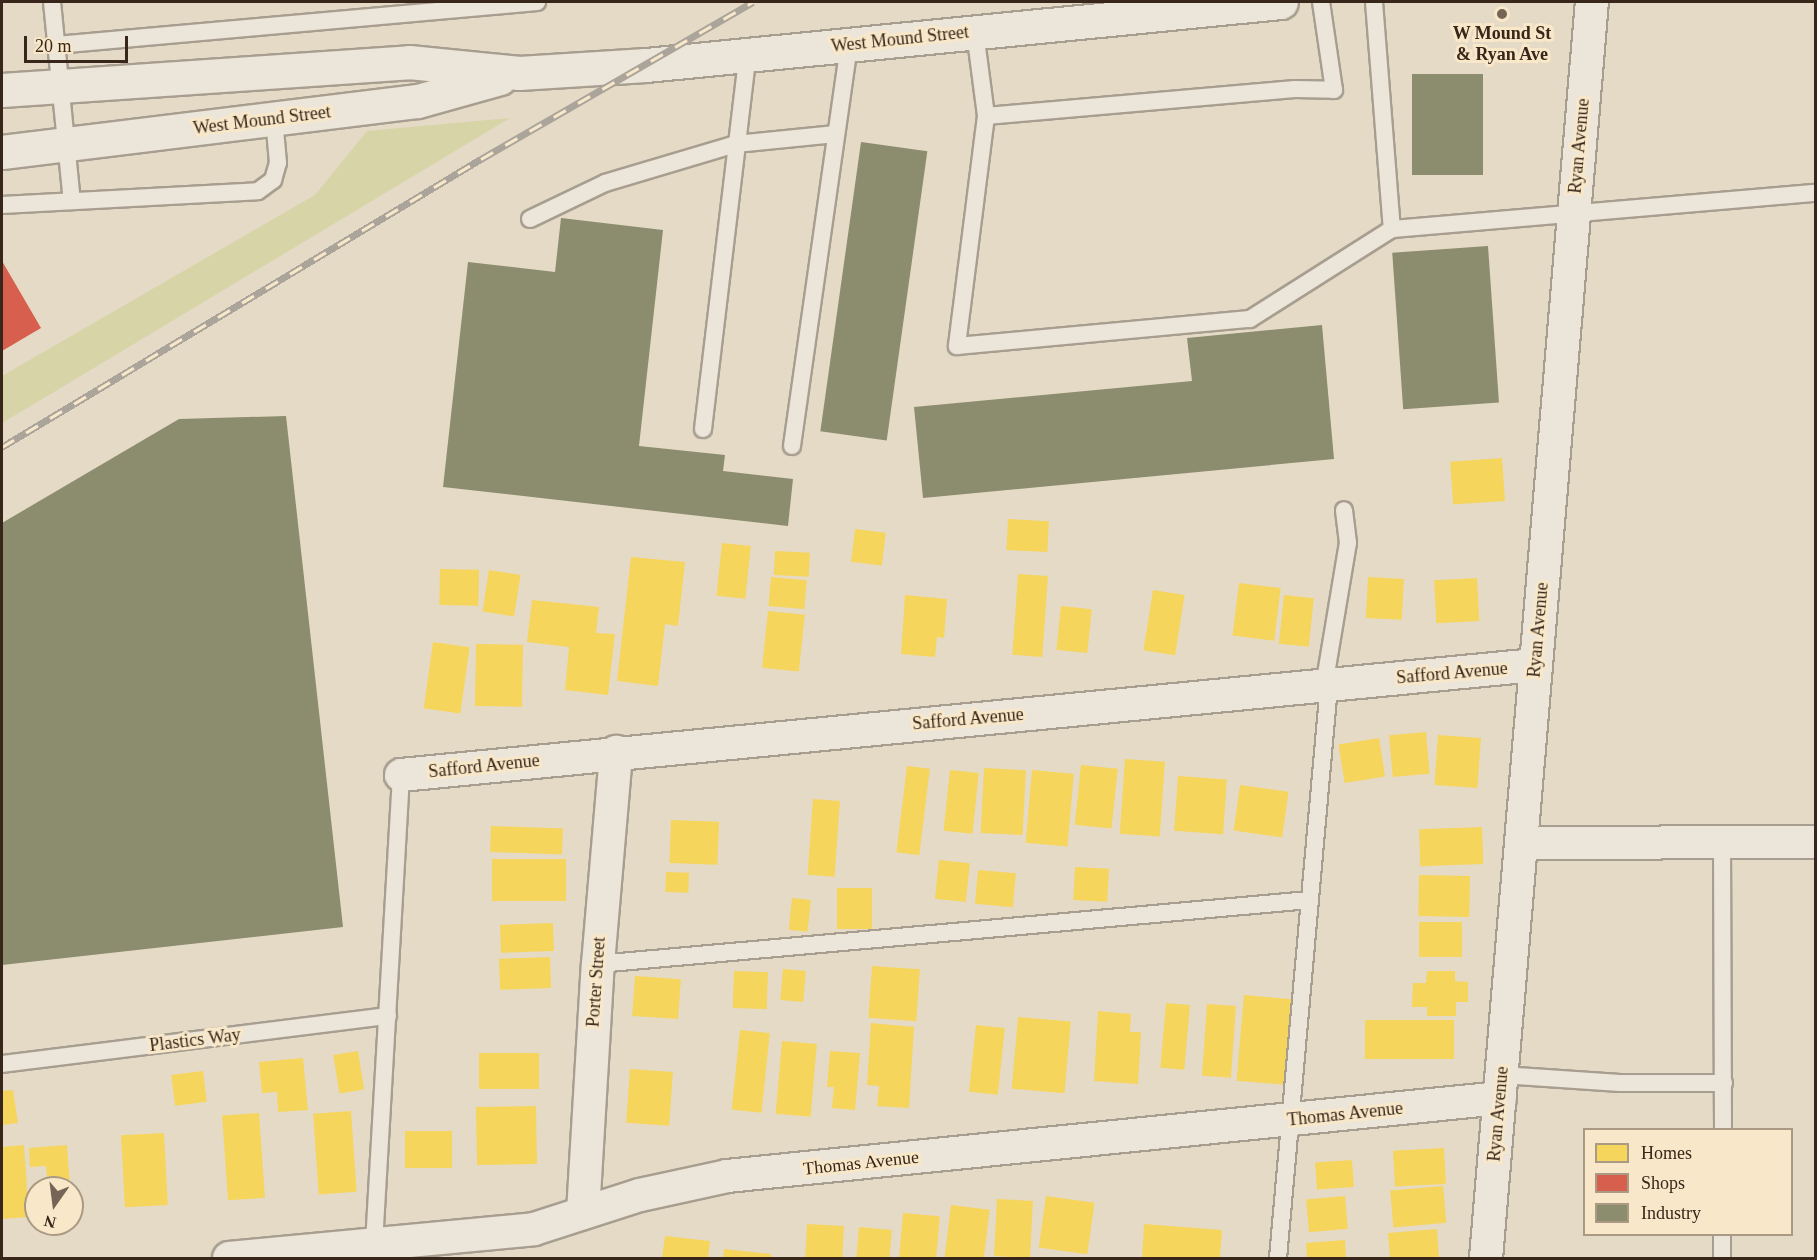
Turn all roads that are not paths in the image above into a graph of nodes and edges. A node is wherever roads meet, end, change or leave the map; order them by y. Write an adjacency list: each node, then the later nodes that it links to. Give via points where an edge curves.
1 (52, 2): 8 (lane)
2 (537, 2): 8 (lane)
3 (1281, 2): 7 (main road, West Mound Street)
4 (1322, 2): 14 (lane, via 1334,90 1295,89)
5 (1374, 2): 25 (lane)
6 (1592, 2): 23 (street, Ryan Avenue)
7 (975, 32): 9 (main road, West Mound Street); 14 (lane)
8 (56, 45): 12 (lane)
9 (849, 45): 10 (main road, West Mound Street); 16 (lane)
10 (748, 54): 11 (main road, West Mound Street); 18 (lane)
11 (519, 73): 12 (main road, West Mound Street, via 409,62); 15 (main road, West Mound Street, via 417,100)
12 (61, 84): 13 (main road, West Mound Street); 17 (lane)
13 (2, 90)
14 (986, 116): 25 (lane, via 957,346 1250,320)
15 (274, 118): 17 (main road, West Mound Street); 21 (lane, via 278,163 273,180 258,191)
16 (836, 134): 18 (lane); 27 (lane)
17 (67, 143): 19 (main road, West Mound Street); 21 (lane)
18 (736, 144): 24 (lane, via 605,183); 26 (lane)
19 (2, 152)
20 (1815, 193): 23 (lane)
21 (72, 201): 22 (lane)
22 (2, 205)
23 (1574, 212): 25 (lane); 29 (street, Ryan Avenue)
24 (530, 219)
25 (1392, 229)
26 (703, 429)
27 (792, 446)
28 (1344, 510): 30 (lane, via 1348,543)
29 (1535, 665): 30 (street, Safford Avenue); 35 (street, Ryan Avenue)
30 (1327, 685): 31 (street, Safford Avenue); 36 (lane)
31 (616, 752): 32 (street, Safford Avenue); 37 (street, Porter Street)
32 (401, 775): 38 (lane)
33 (1722, 842): 34 (street); 35 (street); 40 (lane)
34 (1815, 842)
35 (1521, 843): 41 (street, Ryan Avenue)
36 (1310, 900): 37 (lane); 42 (lane)
37 (597, 964): 44 (street, Porter Street)
38 (388, 1016): 39 (lane, Plastics Way); 46 (lane)
39 (2, 1064)
40 (1724, 1083): 41 (lane); 43 (lane)
41 (1501, 1087): 42 (street, Thomas Avenue); 49 (street, Ryan Avenue)
42 (1290, 1119): 44 (street, Thomas Avenue, via 727,1176 640,1195); 48 (lane)
43 (1723, 1128)
44 (583, 1213): 46 (street, Thomas Avenue, via 534,1229)
45 (1722, 1236): 50 (lane)
46 (374, 1244): 47 (street, Thomas Avenue)
47 (229, 1258)
48 (1278, 1258)
49 (1486, 1258)
50 (1722, 1258)

